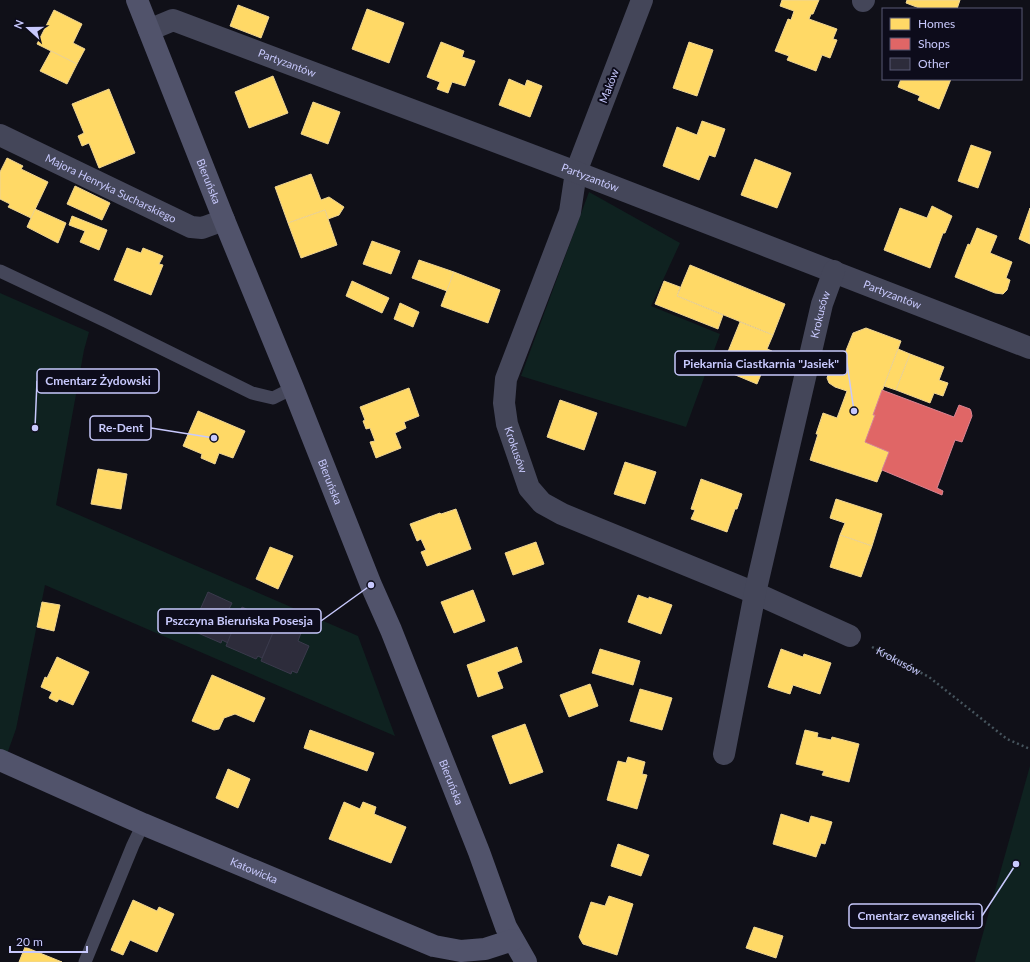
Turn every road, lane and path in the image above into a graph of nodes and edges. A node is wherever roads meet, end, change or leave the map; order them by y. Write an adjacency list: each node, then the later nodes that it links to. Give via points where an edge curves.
1 (137, 0): 3 (street, Bieruńska)
2 (642, 0): 5 (street, Maków)
3 (149, 30): 5 (street, Partyzantów, via 173,20); 6 (street, Bieruńska)
4 (0, 135): 6 (street, Majora Henryka Sucharskiego, via 191,227 202,228)
5 (576, 172): 8 (street, Partyzantów); 11 (street, Krokusów, via 570,212 506,379 504,403 507,424 530,488 542,503 562,514)
6 (224, 220): 10 (street, Bieruńska)
7 (0, 271): 10 (lane, via 252,393 273,398)
8 (834, 271): 9 (street, Partyzantów); 11 (street, Krokusów, via 822,304)
9 (1030, 348)
10 (293, 388): 17 (street, Bieruńska)
11 (755, 593): 12 (street, Krokusów); 14 (street, Krokusów)
12 (850, 636): 13 (path, Krokusów, via 929,677 1007,739)
13 (1030, 749)
14 (724, 754)
15 (0, 760): 16 (street, Katowicka)
16 (143, 824): 17 (street, Katowicka, via 434,946 461,951 485,949); 18 (lane)
17 (513, 940): 19 (street, Bieruńska)
18 (85, 962)
19 (526, 962)

